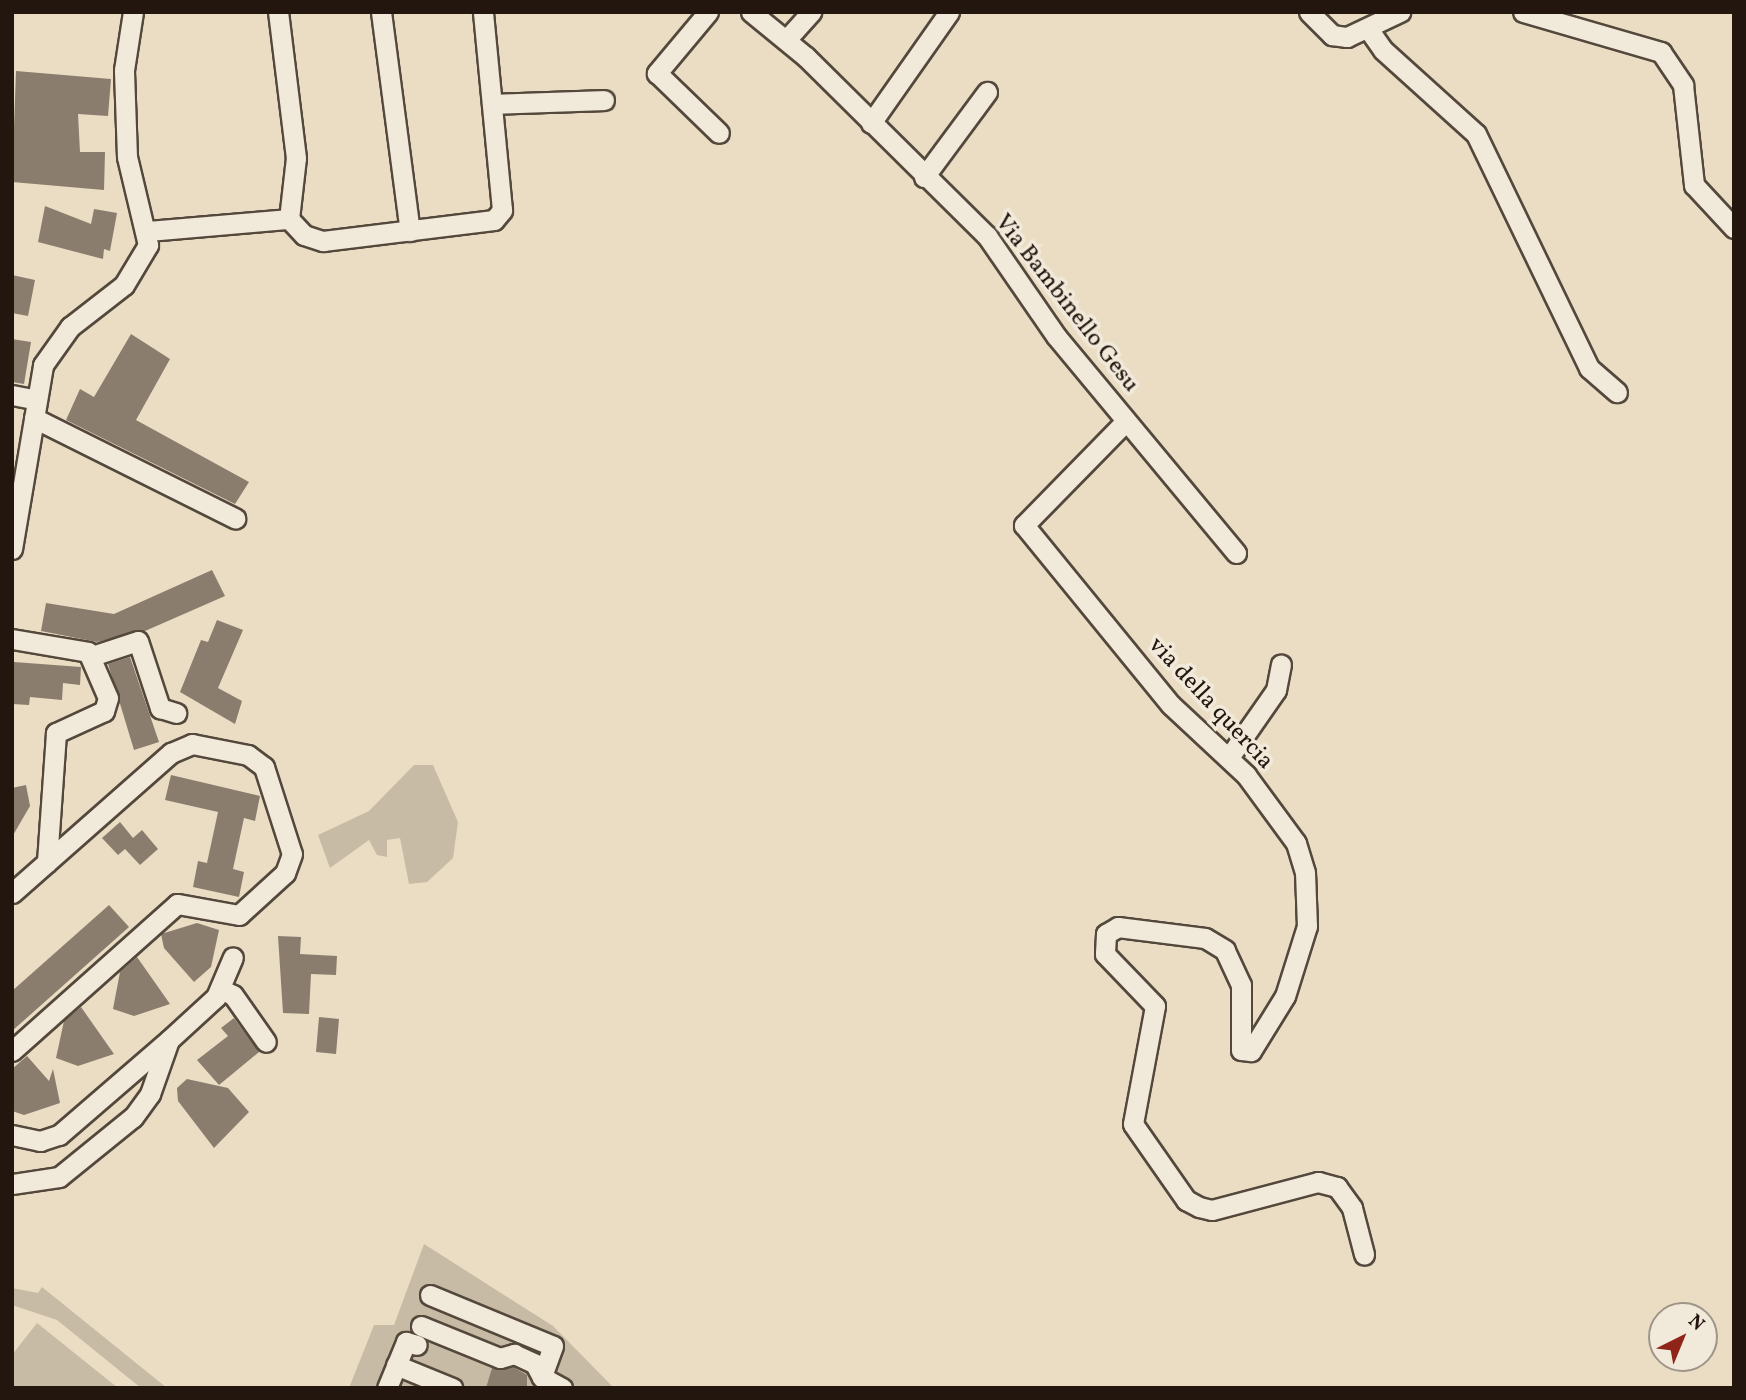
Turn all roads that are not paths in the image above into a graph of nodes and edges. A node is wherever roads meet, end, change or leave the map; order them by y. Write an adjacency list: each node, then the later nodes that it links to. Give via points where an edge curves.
1 (133, 12): 22 (street, via 124,70 127,157)
2 (278, 12): 20 (street, via 296,158)
3 (381, 12): 23 (street)
4 (483, 12): 16 (street)
5 (708, 12): 18 (street, via 657,73)
6 (751, 12): 13 (street, Via Bambinello Gesu)
7 (811, 12): 13 (street)
8 (949, 12): 17 (street)
9 (1310, 12): 12 (street, via 1332,35)
10 (1400, 12): 12 (street)
11 (1523, 12): 21 (street, via 1661,51 1683,85 1694,185)
12 (1369, 30): 24 (street, via 1383,50 1476,134 1589,368)
13 (786, 40): 17 (street, Via Bambinello Gesu)
14 (987, 92): 19 (street)
15 (604, 100): 16 (street)
16 (492, 104): 23 (street, via 502,210 494,219)
17 (871, 123): 19 (street, Via Bambinello Gesu)
18 (719, 132)
19 (924, 177): 27 (street, Via Bambinello Gesu, via 987,236 1056,336)
20 (289, 219): 22 (street); 23 (street, via 303,235 323,241)
21 (1734, 228)
22 (148, 231): 26 (street, via 148,245 124,285 56,342)
23 (410, 231)
24 (1618, 392)
25 (12, 395): 26 (street)
26 (35, 409): 28 (street); 29 (street)
27 (1126, 421): 30 (street, Via Bambinello Gesu); 35 (street, via della quercia, via 1024,525 1171,705)
28 (234, 518)
29 (12, 549)
30 (1237, 553)
31 (12, 639): 32 (street)
32 (92, 656): 34 (street, via 138,641 160,708); 36 (street, via 108,702 100,713 56,733)
33 (1281, 664): 35 (street, via 1276,690)
34 (176, 713)
35 (1230, 756): 45 (street, via della quercia, via 1296,843 1305,872 1307,926 1285,996 1251,1051 1241,1050 1241,985 1224,950 1193,937 1118,927 1106,934 1105,954 1155,1006 1133,1124 1186,1199 1199,1207 1212,1210 1318,1182 1336,1187 1352,1208)
36 (47, 863): 37 (street); 42 (street, via 171,753 192,744 248,755 264,767 292,854 285,873 239,915 193,902 172,908)
37 (12, 893)
38 (233, 957): 39 (street)
39 (220, 989): 40 (street); 41 (street, via 233,995)
40 (169, 1040): 43 (street, via 59,1136 40,1141); 44 (street, via 150,1094 133,1117 59,1177)
41 (266, 1042)
42 (12, 1051)
43 (12, 1135)
44 (12, 1184)
45 (1364, 1254)
46 (430, 1295): 50 (street, via 553,1346)
47 (421, 1326): 50 (street, via 500,1358 514,1354 535,1364)
48 (417, 1345): 49 (street, via 406,1342)
49 (396, 1365): 51 (street); 52 (street)
50 (542, 1377): 53 (street)
51 (387, 1388)
52 (452, 1388)
53 (562, 1388)

